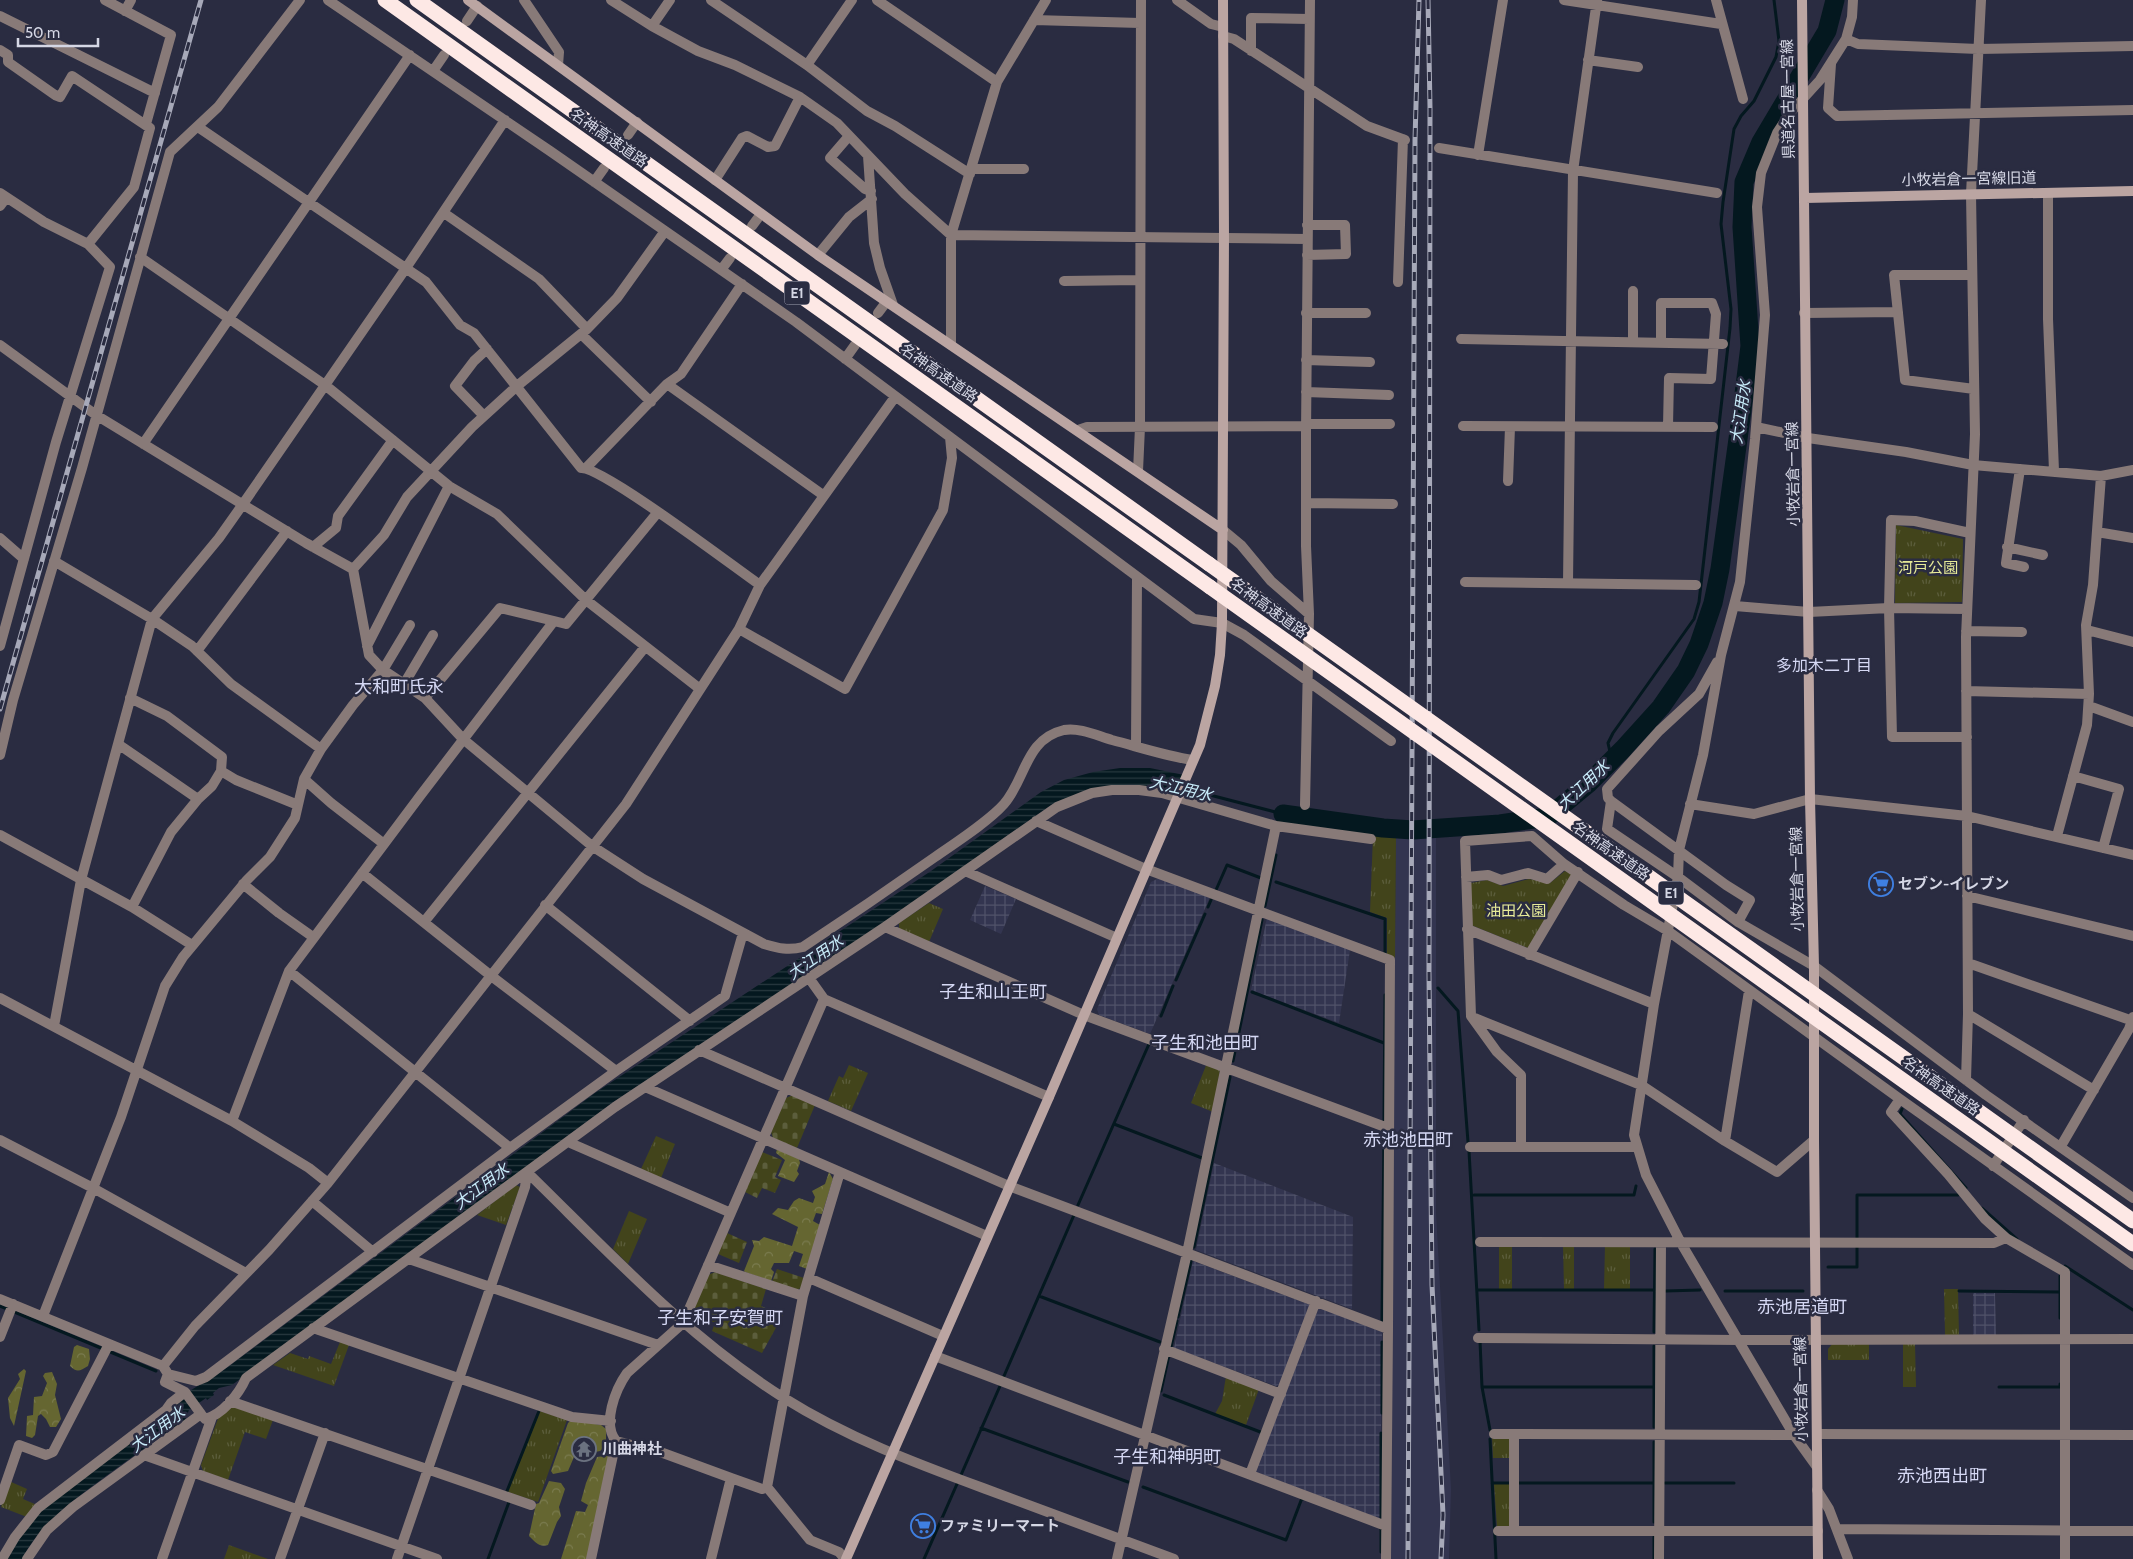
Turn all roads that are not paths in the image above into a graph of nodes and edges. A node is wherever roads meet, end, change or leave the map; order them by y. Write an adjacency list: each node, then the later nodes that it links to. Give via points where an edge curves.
1 (104, 0): 27 (street)
2 (131, 0): 27 (street)
3 (300, 0): 60 (street, via 218,107)
4 (328, 0): 41 (street)
5 (384, 0): 323 (highway, 名神高速道路 / E1, bridge)
6 (417, 0): 316 (highway, 名神高速道路 / E1, bridge)
7 (468, 0): 26 (street)
8 (524, 0): 45 (street, via 559,52)
9 (611, 0): 34 (street)
10 (670, 0): 34 (street)
11 (712, 0): 46 (street)
12 (852, 0): 46 (street)
13 (877, 0): 49 (street)
14 (1046, 0): 30 (street)
15 (1141, 0): 32 (street)
16 (1177, 0): 35 (street)
17 (1223, 0): 35 (street)
18 (1310, 0): 29 (street)
19 (1503, 0): 64 (street)
20 (1564, 0): 25 (street)
21 (1716, 0): 33 (street)
22 (1802, 0): 52 (street, 県道名古屋一宮線)
23 (1853, 0): 36 (street)
24 (1981, 0): 38 (street)
25 (1597, 2): 33 (street); 43 (street)
26 (477, 6): 31 (street); 45 (street)
27 (125, 11): 51 (street, via 171,35)
28 (0, 16): 51 (street)
29 (1309, 19): 40 (street, via 1250,18); 50 (street)
30 (1034, 20): 32 (street); 49 (street)
31 (467, 21)
32 (1140, 23): 87 (street)
33 (1722, 24): 54 (street)
34 (652, 26): 53 (street, via 698,51)
35 (1223, 32): 40 (street); 86 (street)
36 (1846, 39): 38 (street, via 1858,44); 44 (street)
37 (2133, 46): 38 (street)
38 (1978, 49): 56 (street)
39 (0, 50): 59 (street, via 8,55 8,62 55,95 60,97 72,76)
40 (1251, 51): 50 (street)
41 (410, 55): 48 (street); 79 (street)
42 (444, 55): 48 (street)
43 (1588, 60): 47 (street); 68 (street)
44 (1831, 63): 52 (street, via 1820,80); 56 (street, via 1828,108 1837,116)
45 (558, 65): 58 (street)
46 (807, 66): 69 (street, via 867,111)
47 (1638, 67)
48 (433, 71): 57 (street)
49 (997, 82): 69 (street)
50 (1308, 88): 82 (street); 99 (street, via 1367,126 1404,139)
51 (155, 93): 59 (street)
52 (1803, 95): 77 (street, 県道名古屋一宮線); 142 (street, via 1777,132 1761,173 1757,207 1765,315)
53 (800, 97): 62 (street, via 837,123); 70 (street, via 775,146 768,148 747,136 742,138)
54 (1743, 99)
55 (2133, 110): 56 (street)
56 (1975, 114): 75 (street)
57 (505, 120): 71 (street); 80 (street)
58 (637, 122): 61 (street); 70 (street)
59 (146, 124): 89 (street, via 150,128 134,187)
60 (198, 128): 79 (street); 92 (street, via 170,152)
61 (628, 135)
62 (849, 136): 65 (street); 76 (street, via 830,158)
63 (1439, 148): 64 (street)
64 (1478, 155): 68 (street)
65 (868, 156): 76 (street); 85 (street)
66 (604, 168): 71 (street)
67 (1024, 169): 69 (street)
68 (1573, 171): 73 (street); 111 (street)
69 (971, 172): 85 (street)
70 (715, 180): 81 (street)
71 (594, 182): 84 (street)
72 (2133, 191): 74 (street, 小牧岩倉一宮線旧道)
73 (1717, 193)
74 (2048, 193): 75 (street, 小牧岩倉一宮線旧道); 153 (street, via 2048,319)
75 (1971, 194): 77 (street, 小牧岩倉一宮線旧道); 96 (street)
76 (871, 195): 90 (street); 102 (street, via 874,243)
77 (1805, 198): 107 (street, 小牧岩倉一宮線)
78 (2, 199): 89 (street)
79 (308, 203): 94 (street); 108 (street)
80 (444, 213): 94 (street); 109 (street, via 539,279)
81 (761, 214): 83 (street); 90 (street)
82 (1307, 225): 88 (street); 91 (street, via 1345,226 1346,254)
83 (752, 226)
84 (665, 231): 95 (street); 109 (street, via 617,298)
85 (951, 235): 87 (street); 114 (street)
86 (1224, 237): 87 (street); 88 (street); 135 (street)
87 (1139, 239): 97 (street)
88 (1306, 239): 91 (street)
89 (88, 244): 128 (street, via 110,267)
90 (818, 255): 102 (street)
91 (1306, 255): 105 (street)
92 (140, 257): 108 (street); 131 (street)
93 (730, 258): 95 (street)
94 (406, 268): 118 (street, via 426,282 460,325 474,333); 123 (street)
95 (721, 270): 100 (street)
96 (1972, 275): 103 (street, via 1894,275); 125 (street)
97 (1139, 280): 98 (street); 139 (street)
98 (1064, 281)
99 (1398, 282)
100 (742, 284): 119 (street); 122 (street, via 681,374)
101 (1633, 291): 112 (street)
102 (890, 303): 104 (street); 114 (street)
103 (1898, 312): 107 (street); 125 (street, via 1906,380)
104 (878, 313)
105 (1306, 313): 106 (street); 120 (street)
106 (1366, 313)
107 (1804, 313): 145 (street, 小牧岩倉一宮線)
108 (228, 318): 123 (street); 147 (street)
109 (584, 332): 124 (street); 130 (street)
110 (1461, 339): 111 (street)
111 (1571, 341): 112 (street); 137 (street)
112 (1633, 342): 113 (street)
113 (1660, 343): 115 (street); 115 (street, via 1662,303 1712,303)
114 (951, 344): 143 (street)
115 (1719, 344): 138 (street, via 1711,379 1669,378)
116 (855, 346): 119 (street)
117 (1, 347): 128 (street)
118 (487, 349): 124 (street); 132 (street, via 455,386)
119 (845, 359): 129 (street)
120 (1306, 360): 121 (street); 126 (street)
121 (1370, 362)
122 (667, 384): 130 (street); 158 (street)
123 (325, 385): 146 (street); 160 (street)
124 (517, 386): 132 (street); 149 (street, via 581,468)
125 (1974, 390): 148 (street)
126 (1306, 392): 127 (street); 134 (street)
127 (1389, 395)
128 (70, 396): 131 (street); 172 (street)
129 (895, 397): 144 (street); 158 (street)
130 (651, 402): 149 (street)
131 (96, 415): 147 (street); 173 (street)
132 (484, 416): 154 (street)
133 (1390, 424): 134 (street)
134 (1306, 425): 135 (street); 159 (street)
135 (1224, 426): 139 (street); 163 (street)
136 (1463, 426): 140 (street)
137 (1569, 426): 138 (street); 140 (street); 178 (street)
138 (1668, 426): 141 (street)
139 (1140, 427): 143 (street, via 1087,427); 152 (street)
140 (1510, 427): 156 (street)
141 (1714, 427)
142 (1756, 428): 145 (street); 182 (street)
143 (1078, 430): 152 (street)
144 (950, 437): 176 (street); 191 (street, via 952,458 943,510 845,689)
145 (1808, 438): 148 (street); 185 (street, 小牧岩倉一宮線)
146 (393, 440): 154 (street); 169 (street, via 338,516 336,528)
147 (143, 444): 160 (street)
148 (1973, 465): 150 (street); 166 (street)
149 (586, 468): 162 (street)
150 (2020, 469): 153 (street); 170 (street)
151 (2133, 470): 155 (street)
152 (1138, 471): 163 (street)
153 (2054, 471): 155 (street)
154 (432, 472): 157 (street); 175 (street, via 407,497 384,535)
155 (2101, 476): 165 (street)
156 (1508, 480)
157 (449, 486): 181 (street, via 496,514); 198 (street)
158 (823, 495): 179 (street)
159 (1306, 502): 161 (street); 186 (street)
160 (243, 504): 164 (street); 187 (street)
161 (1393, 504)
162 (658, 512): 179 (street); 181 (street)
163 (1224, 530): 186 (street, via 1271,581); 189 (street)
164 (286, 531): 169 (street); 200 (street)
165 (2098, 532): 168 (street); 192 (street)
166 (1970, 533): 183 (street, via 1915,521 1890,520); 184 (street)
167 (0, 538): 172 (street)
168 (2133, 538)
169 (313, 547): 175 (street)
170 (2007, 547): 171 (street); 174 (street, via 2006,563)
171 (2043, 554)
172 (24, 559): 197 (street)
173 (54, 560): 187 (street); 218 (street)
174 (2024, 567)
175 (353, 569): 198 (street)
176 (1137, 578): 189 (street, via 1194,619); 216 (street)
177 (1465, 582): 178 (street)
178 (1568, 583): 180 (street)
179 (760, 585): 191 (street)
180 (1696, 585)
181 (586, 600): 188 (street, via 566,624); 199 (street)
182 (1735, 606): 185 (street); 201 (street)
183 (1888, 608): 184 (street); 185 (street); 212 (street, via 1892,737)
184 (1967, 609): 193 (street)
185 (1809, 612): 226 (street, 小牧岩倉一宮線)
186 (1309, 614): 203 (street)
187 (152, 619): 200 (street); 208 (street)
188 (554, 621): 209 (street, via 500,608); 213 (street)
189 (1222, 623): 203 (street); 219 (street, via 1215,686)
190 (410, 625): 202 (street)
191 (739, 629): 205 (street)
192 (2087, 630): 196 (street); 207 (street)
193 (1966, 631): 194 (street); 206 (street)
194 (2022, 632)
195 (433, 635): 204 (street)
196 (2133, 642)
197 (0, 646)
198 (367, 646): 202 (street, via 368,655)
199 (645, 647): 205 (street); 223 (street)
200 (197, 651): 217 (street, via 232,684)
201 (1722, 655): 227 (street, via 1699,694 1659,731 1607,789); 228 (street)
202 (382, 670): 204 (street); 217 (street)
203 (1307, 680): 214 (street); 230 (street)
204 (404, 684): 209 (street)
205 (700, 689): 238 (street, via 626,804)
206 (1966, 691): 207 (street); 212 (street)
207 (2089, 694): 210 (street)
208 (130, 698): 215 (street); 220 (street, via 166,716 222,757)
209 (425, 698): 213 (street)
210 (2089, 706): 211 (street); 221 (street)
211 (2133, 722)
212 (1966, 737): 231 (street)
213 (463, 739): 223 (street); 237 (street)
214 (1391, 741)
215 (118, 744): 225 (street); 249 (street)
216 (1136, 746): 219 (street); 260 (street, via 1081,731 1065,730 1052,735 1030,754 1016,787 1003,805 964,837 802,947 780,949)
217 (321, 749): 222 (street)
218 (0, 755)
219 (1193, 760): 224 (street)
220 (221, 771): 225 (street, via 212,786); 229 (street)
221 (2073, 776): 235 (street); 239 (street, via 2119,790)
222 (304, 779): 229 (street); 237 (street)
223 (528, 794): 238 (street); 255 (street)
224 (1178, 795): 232 (street, via 1139,790 1099,792 1057,807); 233 (street); 243 (street)
225 (198, 799): 253 (street, via 171,832)
226 (1810, 799): 228 (street, via 1754,814); 231 (street); 267 (street, 小牧岩倉一宮線)
227 (1611, 800): 240 (street); 248 (street, via 1607,829)
228 (1690, 804): 240 (street)
229 (298, 805): 250 (street, via 296,818 270,857)
230 (1305, 805)
231 (1967, 816): 235 (street); 251 (street)
232 (1036, 821): 243 (street); 244 (street)
233 (1276, 826): 236 (street); 254 (street)
234 (0, 835): 249 (street)
235 (2057, 836): 239 (street)
236 (1371, 839)
237 (384, 844): 246 (street)
238 (592, 846): 252 (street); 260 (street, via 643,879)
239 (2103, 848): 241 (street)
240 (1679, 850): 248 (street); 256 (street, via 1750,900)
241 (2133, 855)
242 (1564, 864): 245 (street); 247 (street, via 1547,878 1528,874 1502,880 1488,875); 247 (street, via 1532,836 1465,841)
243 (1146, 869): 254 (street); 263 (street)
244 (965, 871): 257 (street); 263 (street)
245 (1578, 872): 259 (street); 265 (street)
246 (362, 873): 255 (street); 262 (street)
247 (1466, 877): 258 (street)
248 (1678, 877): 256 (street); 259 (street)
249 (82, 880): 253 (street); 280 (street)
250 (243, 884): 262 (street); 264 (street)
251 (1967, 896): 261 (street); 266 (street)
252 (546, 905): 269 (street); 279 (street)
253 (132, 907): 264 (street)
254 (1258, 911): 283 (street); 296 (street, via 1390,960)
255 (424, 922): 269 (street)
256 (1738, 922): 267 (street)
257 (885, 927): 270 (street); 276 (street)
258 (1467, 929): 265 (street); 277 (street)
259 (1668, 931): 271 (street); 274 (street)
260 (743, 932): 279 (street, via 725,996)
261 (2133, 936)
262 (313, 937): 268 (street)
263 (1117, 938): 276 (street)
264 (192, 945): 284 (street, via 165,986)
265 (1530, 955): 274 (street)
266 (1968, 963): 275 (street); 278 (street)
267 (1814, 966): 281 (street, 小牧岩倉一宮線); 287 (street)
268 (289, 971): 286 (street); 295 (street)
269 (490, 975): 285 (street); 286 (street)
270 (809, 978): 273 (street); 282 (street)
271 (1749, 991): 281 (street); 300 (street)
272 (0, 998): 280 (street)
273 (824, 999): 290 (street); 292 (street)
274 (1654, 1004): 288 (street)
275 (1968, 1014): 287 (street); 291 (street)
276 (1084, 1015): 283 (street); 292 (street)
277 (1471, 1016): 288 (street); 304 (street, via 1496,1052 1521,1075)
278 (2133, 1020): 291 (street)
279 (690, 1021): 285 (street)
280 (54, 1026): 284 (street)
281 (1814, 1037): 293 (street); 299 (street, 小牧岩倉一宮線)
282 (699, 1050): 289 (street); 290 (street)
283 (1226, 1067): 296 (street); 325 (street)
284 (137, 1070): 295 (street); 312 (street)
285 (616, 1071): 306 (street)
286 (414, 1072): 306 (street); 310 (street)
287 (1966, 1080): 294 (street)
288 (1641, 1085): 300 (street); 305 (street, via 1634,1135)
289 (645, 1087): 297 (street); 301 (street)
290 (785, 1087): 297 (street); 311 (street)
291 (2094, 1090): 302 (street)
292 (1049, 1097): 311 (street)
293 (1900, 1099): 307 (street); 318 (street, via 1892,1112 1985,1219)
294 (2024, 1120): 302 (street); 307 (street)
295 (232, 1121): 310 (street)
296 (1388, 1128): 339 (street)
297 (763, 1138): 309 (street); 315 (street)
298 (0, 1140): 312 (street)
299 (1814, 1140): 300 (street, via 1777,1172); 322 (street, 小牧岩倉一宮線)
300 (1725, 1141)
301 (568, 1142): 308 (street); 315 (street)
302 (2061, 1146): 313 (street)
303 (1470, 1147): 304 (street)
304 (1521, 1147): 305 (street)
305 (1636, 1147): 321 (street, via 1646,1175)
306 (510, 1148): 324 (street)
307 (1993, 1166): 328 (street)
308 (527, 1172): 326 (street); 331 (street, via 525,1187); 337 (street)
309 (840, 1172): 317 (street); 330 (street)
310 (328, 1182): 314 (street)
311 (1009, 1186): 317 (street); 325 (street)
312 (93, 1188): 329 (street); 336 (street)
313 (2133, 1198)
314 (312, 1201): 324 (street); 329 (street)
315 (731, 1213): 327 (street)
316 (2133, 1221)
317 (987, 1236): 340 (street)
318 (2006, 1238): 322 (street, via 1994,1243); 347 (street, via 2065,1272)
319 (1480, 1242): 320 (street)
320 (1661, 1243): 321 (street); 343 (street)
321 (1681, 1243): 322 (street); 346 (street)
322 (1816, 1244): 344 (street, 小牧岩倉一宮線)
323 (2133, 1244)
324 (373, 1252): 352 (street, via 206,1377 196,1381)
325 (1187, 1253): 334 (street); 350 (street)
326 (409, 1259): 331 (street); 338 (street)
327 (708, 1265): 332 (street); 337 (street)
328 (2133, 1265)
329 (246, 1273): 352 (street, via 196,1326)
330 (808, 1278): 332 (street); 340 (street)
331 (490, 1287): 348 (street); 353 (street)
332 (803, 1296): 356 (street)
333 (0, 1298): 335 (street)
334 (1316, 1301): 339 (street); 355 (street)
335 (11, 1309): 336 (street); 341 (street)
336 (43, 1316): 349 (street)
337 (683, 1323): 348 (street); 356 (street)
338 (314, 1328): 353 (street); 357 (street, via 246,1378 240,1392)
339 (1388, 1329): 383 (street)
340 (943, 1336): 351 (street)
341 (0, 1337)
342 (1478, 1338): 343 (street)
343 (1660, 1338): 346 (street); 364 (street)
344 (1816, 1338): 346 (street); 347 (street); 366 (street, 小牧岩倉一宮線)
345 (2133, 1339): 347 (street)
346 (1740, 1340): 365 (street)
347 (2065, 1340): 368 (street)
348 (658, 1345): 360 (street, via 621,1382)
349 (107, 1349): 352 (street); 380 (street, via 53,1452 46,1455 18,1445)
350 (1164, 1350): 355 (street); 367 (street)
351 (935, 1356): 367 (street); 371 (street)
352 (166, 1370): 354 (street, via 165,1382)
353 (458, 1378): 360 (street, via 572,1417); 374 (street)
354 (185, 1392): 358 (street); 393 (street, via 38,1508)
355 (1280, 1394): 376 (street)
356 (784, 1398): 371 (street); 378 (street)
357 (230, 1401): 359 (street); 361 (street)
358 (199, 1411): 359 (street, via 205,1419); 372 (street)
359 (212, 1417): 375 (street)
360 (611, 1421): 370 (street, via 611,1435)
361 (325, 1433): 374 (street); 382 (street)
362 (1494, 1434): 363 (street)
363 (1514, 1434): 364 (street); 385 (street)
364 (1660, 1434): 365 (street); 387 (street)
365 (1794, 1434): 373 (street)
366 (1817, 1434): 368 (street); 373 (street, 小牧岩倉一宮線)
367 (1145, 1435): 376 (street); 391 (street)
368 (2065, 1435): 369 (street); 389 (street)
369 (2133, 1435)
370 (616, 1441): 377 (street, via 663,1453); 399 (street)
371 (892, 1454): 391 (street); 401 (street)
372 (144, 1455): 375 (street); 394 (street, via 47,1530)
373 (1817, 1467): 379 (street, 小牧岩倉一宮線)
374 (427, 1469): 381 (street); 392 (street)
375 (193, 1472): 382 (street); 395 (street)
376 (1250, 1474): 383 (street)
377 (731, 1478): 378 (street); 400 (street)
378 (767, 1487): 401 (street, via 810,1540 839,1552)
379 (1817, 1490): 384 (street); 388 (street, 小牧岩倉一宮線)
380 (0, 1500)
381 (531, 1504)
382 (298, 1510): 392 (street); 396 (street)
383 (1386, 1526): 404 (street)
384 (1837, 1529): 389 (street); 407 (street)
385 (1514, 1530): 386 (street); 387 (street)
386 (1498, 1531)
387 (1660, 1531): 388 (street); 405 (street)
388 (1818, 1531): 406 (street, 小牧岩倉一宮線)
389 (2065, 1531): 390 (street); 408 (street)
390 (2133, 1532)
391 (1121, 1539): 402 (street); 403 (street)
392 (401, 1546): 397 (street); 398 (street)
393 (2, 1559)
394 (27, 1559)
395 (162, 1559)
396 (280, 1559)
397 (397, 1559)
398 (437, 1559)
399 (591, 1559)
400 (711, 1559)
401 (846, 1559)
402 (1116, 1559)
403 (1174, 1559)
404 (1386, 1559)
405 (1659, 1559)
406 (1818, 1559)
407 (1848, 1559)
408 (2065, 1559)

